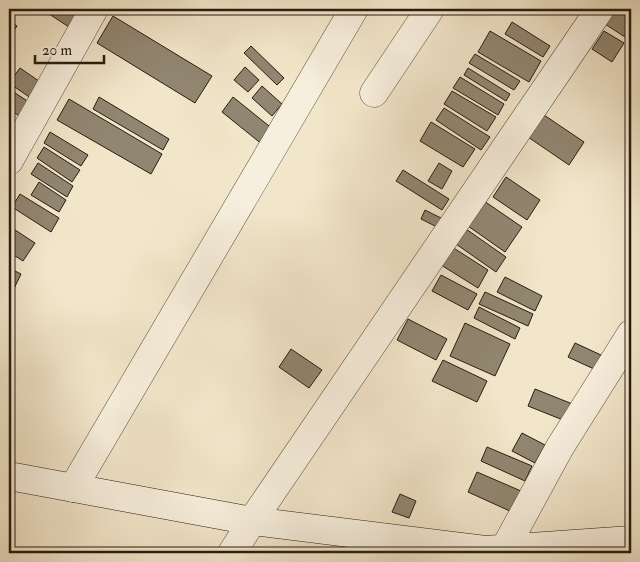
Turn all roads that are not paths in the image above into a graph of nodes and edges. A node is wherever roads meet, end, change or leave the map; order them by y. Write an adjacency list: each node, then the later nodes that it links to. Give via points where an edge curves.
1 (94, 9): 6 (street)
2 (354, 9): 9 (street)
3 (430, 9): 5 (street)
4 (600, 9): 10 (street)
5 (374, 93)
6 (9, 161)
7 (631, 334): 12 (street, via 560,447)
8 (11, 481): 9 (street)
9 (73, 488): 10 (street)
10 (252, 521): 12 (street, via 485,550); 13 (street)
11 (631, 540): 12 (street)
12 (505, 548)
13 (232, 553)

